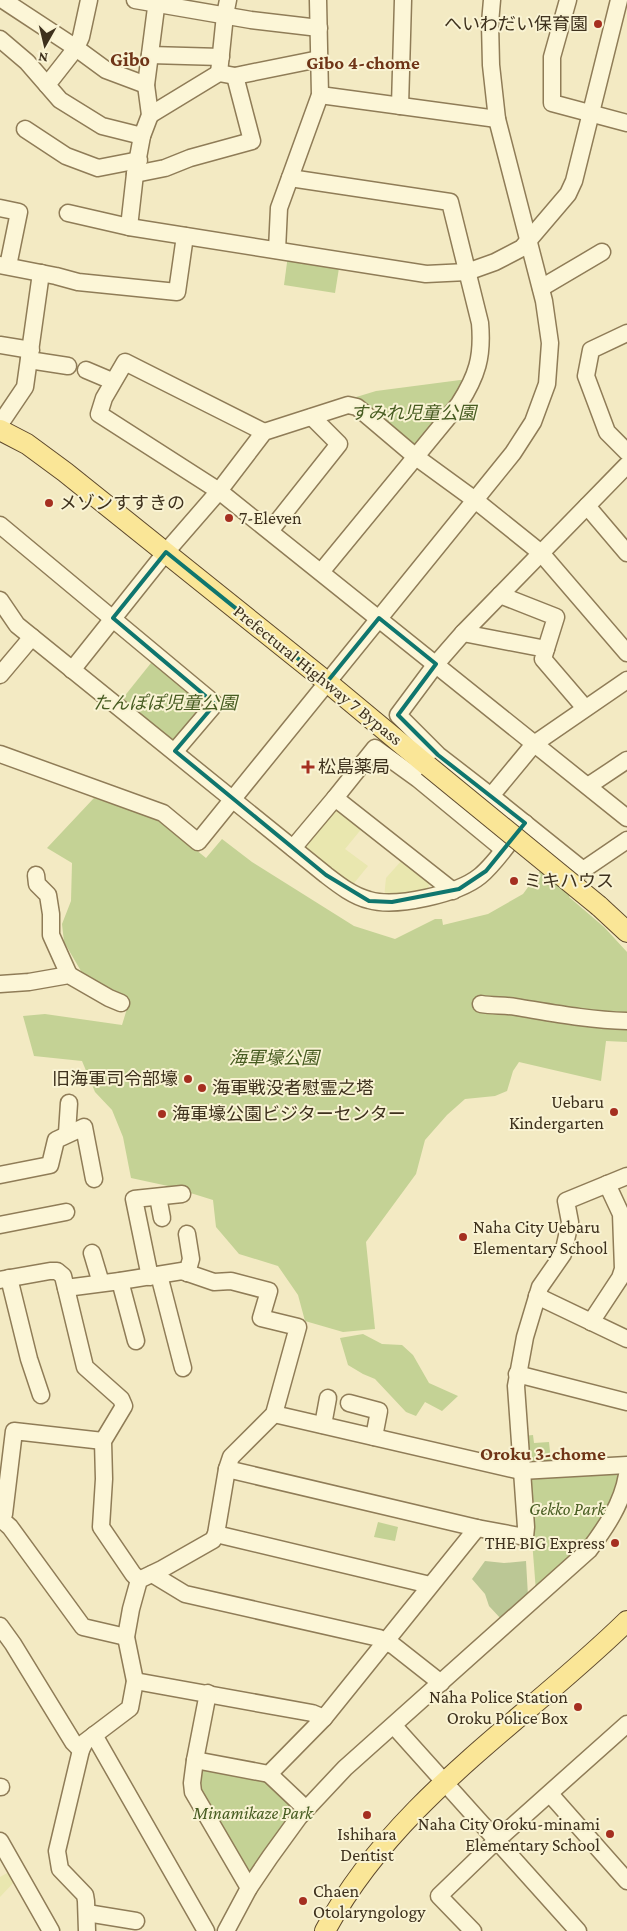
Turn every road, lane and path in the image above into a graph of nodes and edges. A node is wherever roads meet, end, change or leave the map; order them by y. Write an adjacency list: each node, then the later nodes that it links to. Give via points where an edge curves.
1 (89, 0): 13 (street)
2 (135, 0): 9 (street)
3 (318, 0): 11 (street)
4 (403, 0): 21 (street)
5 (492, 0): 24 (street, via 491,65)
6 (568, 0): 22 (street, via 552,57 552,103)
7 (619, 0): 22 (street)
8 (1, 1): 13 (street)
9 (157, 2): 10 (street); 14 (street)
10 (227, 8): 11 (street); 15 (street)
11 (319, 28): 16 (street)
12 (0, 39): 18 (street, via 27,62)
13 (76, 48): 18 (street); 19 (street, via 106,70)
14 (150, 55): 15 (street); 19 (street)
15 (221, 56): 17 (street)
16 (319, 59): 17 (street); 20 (street)
17 (228, 75): 23 (street); 28 (street, via 252,141 165,168)
18 (46, 85): 27 (street, via 60,100 102,126)
19 (146, 86): 23 (street)
20 (320, 94): 21 (street); 29 (street)
21 (400, 106): 24 (street)
22 (590, 113): 25 (street); 34 (street, via 568,194)
23 (150, 115): 27 (street)
24 (497, 120): 34 (street)
25 (627, 123)
26 (25, 129): 28 (street, via 66,156 98,168)
27 (142, 136): 28 (street)
28 (137, 167): 32 (street)
29 (290, 178): 35 (street, via 279,208); 38 (street, via 450,202)
30 (0, 208): 37 (street, via 19,212)
31 (68, 213): 32 (street)
32 (129, 227): 33 (street)
33 (185, 236): 35 (street); 39 (street, via 177,292 78,282)
34 (528, 240): 38 (street, via 522,248 502,259); 40 (street)
35 (277, 250): 38 (street, via 426,274)
36 (602, 252): 40 (street)
37 (4, 266): 39 (street)
38 (467, 272): 52 (street, via 480,323 480,362 472,384)
39 (41, 273): 43 (street)
40 (541, 288): 55 (street, via 550,343 547,384 533,422)
41 (627, 333): 51 (street, via 591,350 586,376 607,432)
42 (0, 345): 43 (street)
43 (30, 355): 44 (street); 48 (street, via 25,387)
44 (68, 366)
45 (86, 370): 46 (street)
46 (112, 381): 50 (street, via 125,362); 54 (street, via 99,414)
47 (312, 417): 50 (street); 52 (street, via 348,405 356,407); 59 (street, via 339,444)
48 (0, 424)
49 (0, 430): 60 (main road, Prefectural Highway 7 Bypass, via 28,444)
50 (264, 432): 54 (street)
51 (627, 452)
52 (416, 457): 55 (street); 63 (street)
53 (627, 465): 56 (street)
54 (219, 491): 59 (street); 60 (street)
55 (475, 500): 61 (street); 67 (street)
56 (587, 506): 61 (street); 62 (street)
57 (0, 525): 58 (street); 66 (street)
58 (0, 530)
59 (270, 532): 63 (street)
60 (166, 552): 66 (street); 76 (main road, Prefectural Highway 7 Bypass)
61 (541, 553): 64 (street); 71 (street)
62 (627, 553)
63 (321, 572): 67 (street)
64 (500, 595): 68 (street); 70 (street, via 556,617)
65 (0, 600): 69 (street, via 17,625)
66 (113, 618): 73 (street); 79 (street, via 215,704)
67 (379, 618): 72 (street); 76 (street)
68 (463, 633): 70 (street); 72 (street)
69 (32, 637): 73 (street); 74 (street)
70 (546, 648): 77 (street, via 543,658)
71 (627, 653)
72 (436, 664): 78 (street); 83 (street, via 398,715 438,754)
73 (72, 670): 79 (street)
74 (0, 675)
75 (627, 680): 77 (street)
76 (327, 682): 84 (street); 93 (main road, Prefectural Highway 7 Bypass, bridge)
77 (585, 708): 78 (street)
78 (534, 744): 82 (street); 83 (street)
79 (175, 751): 84 (street)
80 (0, 754): 84 (street, via 163,813 198,842)
81 (627, 760): 82 (street)
82 (588, 786): 86 (street)
83 (491, 796): 87 (street)
84 (232, 798): 89 (street)
85 (335, 798): 89 (street); 90 (street, via 375,748); 92 (street)
86 (627, 818)
87 (524, 823): 88 (street, via 583,870); 90 (street)
88 (627, 840)
89 (293, 848): 92 (street, via 342,887 369,900 392,902)
90 (503, 849): 92 (street, via 479,877)
91 (36, 875): 94 (street, via 37,884 48,895 51,935)
92 (453, 891)
93 (627, 932)
94 (69, 975): 95 (street); 96 (street)
95 (0, 984)
96 (121, 1003)
97 (627, 1021): 98 (street, via 577,1018 513,1006 488,1005 510,1013)
98 (627, 1028)
99 (69, 1104): 100 (street)
100 (67, 1133): 101 (street, via 56,1140 50,1165); 103 (street, via 84,1127)
101 (0, 1175)
102 (627, 1176): 104 (street)
103 (94, 1179)
104 (607, 1184): 118 (street, via 566,1201 570,1222 563,1254); 119 (street, via 621,1214 624,1269)
105 (182, 1194): 106 (street)
106 (158, 1197): 108 (street); 113 (street, via 134,1199)
107 (66, 1212): 109 (street)
108 (162, 1218)
109 (0, 1225)
110 (187, 1234): 112 (street, via 191,1259)
111 (92, 1253): 116 (street)
112 (187, 1273): 113 (street, via 182,1270); 128 (street, via 214,1282 231,1281 269,1291 262,1318 298,1327)
113 (155, 1276): 115 (street); 122 (street)
114 (4, 1279): 117 (street, via 57,1271 63,1276); 124 (street)
115 (120, 1281): 116 (street); 121 (street)
116 (101, 1283): 117 (street)
117 (66, 1288): 131 (street, via 85,1367 121,1399 124,1406)
118 (537, 1296): 119 (street); 123 (street)
119 (591, 1322): 120 (street)
120 (627, 1339)
121 (136, 1342)
122 (183, 1368)
123 (517, 1374): 126 (street); 134 (street, via 515,1398)
124 (41, 1395)
125 (328, 1398): 129 (street)
126 (627, 1402)
127 (349, 1403): 130 (street, via 379,1411)
128 (274, 1414): 129 (street); 133 (street, via 231,1457)
129 (322, 1425): 130 (street)
130 (374, 1437): 134 (street)
131 (103, 1441): 136 (street, via 14,1431); 139 (street, via 101,1527 132,1574)
132 (627, 1465): 134 (street)
133 (227, 1469): 137 (street); 138 (street)
134 (521, 1471): 137 (street, via 525,1537)
135 (627, 1475): 146 (street, via 612,1516 583,1557)
136 (1, 1521): 143 (street, via 10,1527 83,1627)
137 (477, 1528): 140 (street)
138 (216, 1534): 139 (street, via 213,1540); 140 (street)
139 (146, 1577): 143 (street, via 131,1609); 144 (street, via 185,1594)
140 (430, 1585): 144 (street)
141 (627, 1621): 155 (main road)
142 (0, 1626): 152 (street)
143 (126, 1637): 145 (street)
144 (386, 1641): 146 (street); 148 (street)
145 (135, 1681): 147 (street); 151 (street, via 130,1708)
146 (442, 1683): 150 (street)
147 (208, 1693): 148 (street); 153 (street)
148 (324, 1718): 154 (street)
149 (627, 1724): 156 (street)
150 (394, 1726): 155 (street); 157 (street, via 345,1768)
151 (94, 1736): 152 (street, via 85,1742); 169 (street)
152 (81, 1750): 163 (street, via 57,1851 60,1869 85,1895)
153 (194, 1760): 154 (street); 162 (street, via 193,1792)
154 (269, 1774): 157 (street)
155 (445, 1782): 158 (street); 165 (main road, via 378,1853 340,1905)
156 (550, 1794): 158 (street); 161 (street)
157 (306, 1809): 162 (street)
158 (498, 1840): 166 (street, via 439,1896); 171 (street)
159 (0, 1841): 160 (street)
160 (6, 1868): 167 (street)
161 (627, 1881)
162 (249, 1888): 170 (street)
163 (87, 1913): 164 (street); 168 (street)
164 (136, 1922)
165 (328, 1930)
166 (469, 1930)
167 (50, 1931)
168 (87, 1931)
169 (206, 1931)
170 (226, 1931)
171 (578, 1931)

